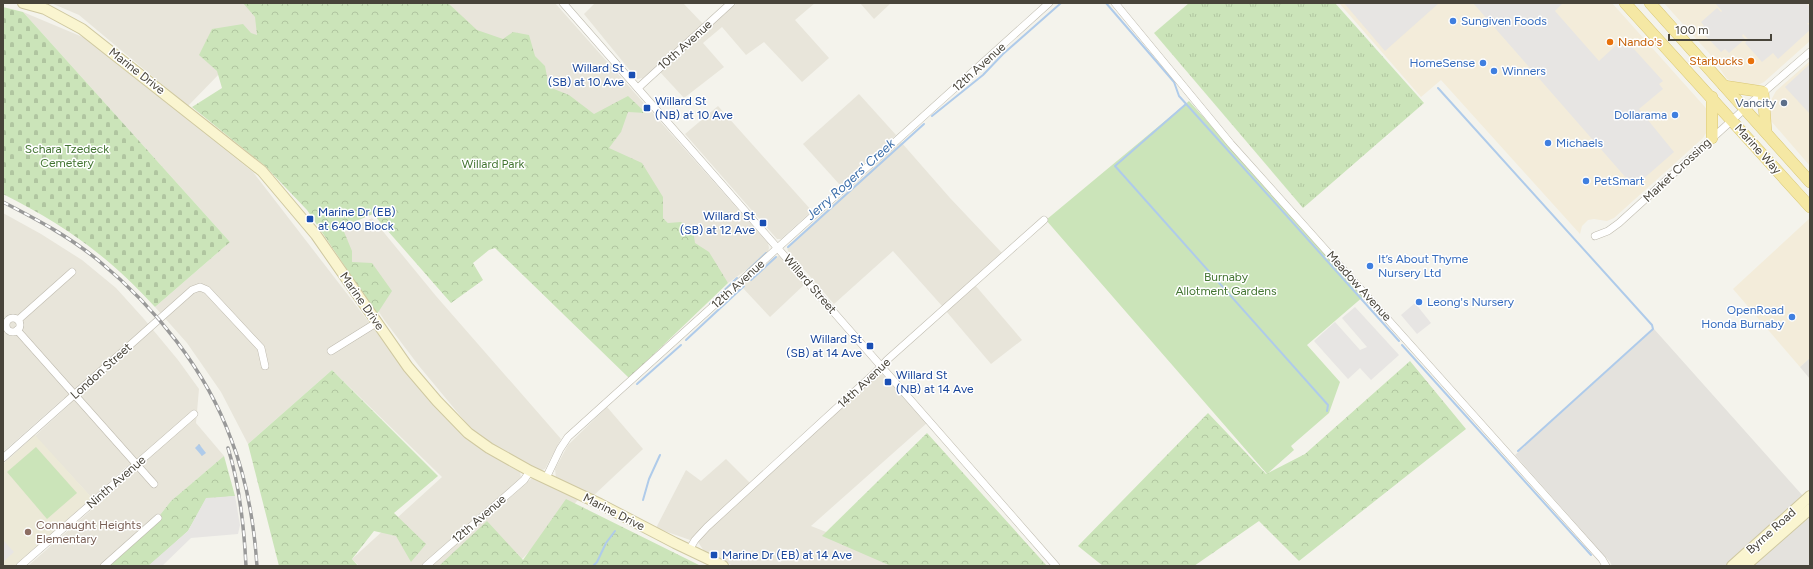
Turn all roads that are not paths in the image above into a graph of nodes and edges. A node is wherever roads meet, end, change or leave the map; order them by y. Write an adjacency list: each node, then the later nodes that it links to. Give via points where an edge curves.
1 (24, 3): 25 (street, Marine Drive, via 45,9 82,29 262,171 316,235)
2 (563, 3): 10 (street, Willard Street)
3 (731, 3): 10 (street, 10th Avenue)
4 (1049, 3): 21 (street, 12th Avenue)
5 (1115, 3): 47 (street, Meadow Avenue, via 1231,144)
6 (1625, 3): 12 (main road, Marine Way)
7 (1650, 3): 9 (main road, Marine Way)
8 (1810, 52): 11 (street, Market Crossing)
9 (1724, 86): 11 (main road); 13 (main road, Marine Way)
10 (638, 88): 21 (street, Willard Street)
11 (1763, 92): 13 (street, Market Crossing); 15 (main road)
12 (1712, 97): 14 (main road, Marine Way); 16 (main road)
13 (1744, 109): 14 (street, Market Crossing); 15 (main road, Marine Way)
14 (1732, 120): 16 (street, Market Crossing); 18 (main road, Marine Way)
15 (1766, 132): 17 (main road, Marine Way)
16 (1712, 138): 20 (street, Market Crossing, via 1619,223)
17 (1810, 182)
18 (1810, 207)
19 (1044, 220): 30 (street, 14th Avenue)
20 (1595, 236)
21 (778, 248): 30 (street, Willard Street); 36 (street, 12th Avenue, via 568,437)
22 (72, 272): 24 (street)
23 (5, 317): 24 (street); 27 (street)
24 (18, 320): 26 (street)
25 (376, 323): 28 (street); 35 (street, Marine Drive, via 437,401 468,433)
26 (17, 330): 27 (street); 31 (street)
27 (5, 331)
28 (331, 351)
29 (265, 366): 31 (street, London Street, via 258,344 207,290 200,287 184,296)
30 (882, 366): 41 (street, 14th Avenue, via 707,527); 46 (street, Willard Street)
31 (74, 395): 33 (street, London Street); 34 (street)
32 (194, 414): 34 (street, Ninth Avenue)
33 (3, 458)
34 (136, 463): 37 (street); 42 (street, Ninth Avenue)
35 (530, 471): 36 (street, Marine Drive); 44 (street, 12th Avenue, via 524,480)
36 (546, 478): 41 (street, Marine Drive)
37 (154, 484)
38 (1810, 496): 48 (street, Byrne Road)
39 (1810, 509): 49 (street, Byrne Road)
40 (158, 518): 43 (street)
41 (689, 550): 45 (street, Marine Drive)
42 (20, 566)
43 (104, 566)
44 (426, 566)
45 (723, 566)
46 (1056, 566)
47 (1606, 566)
48 (1732, 566)
49 (1745, 566)

